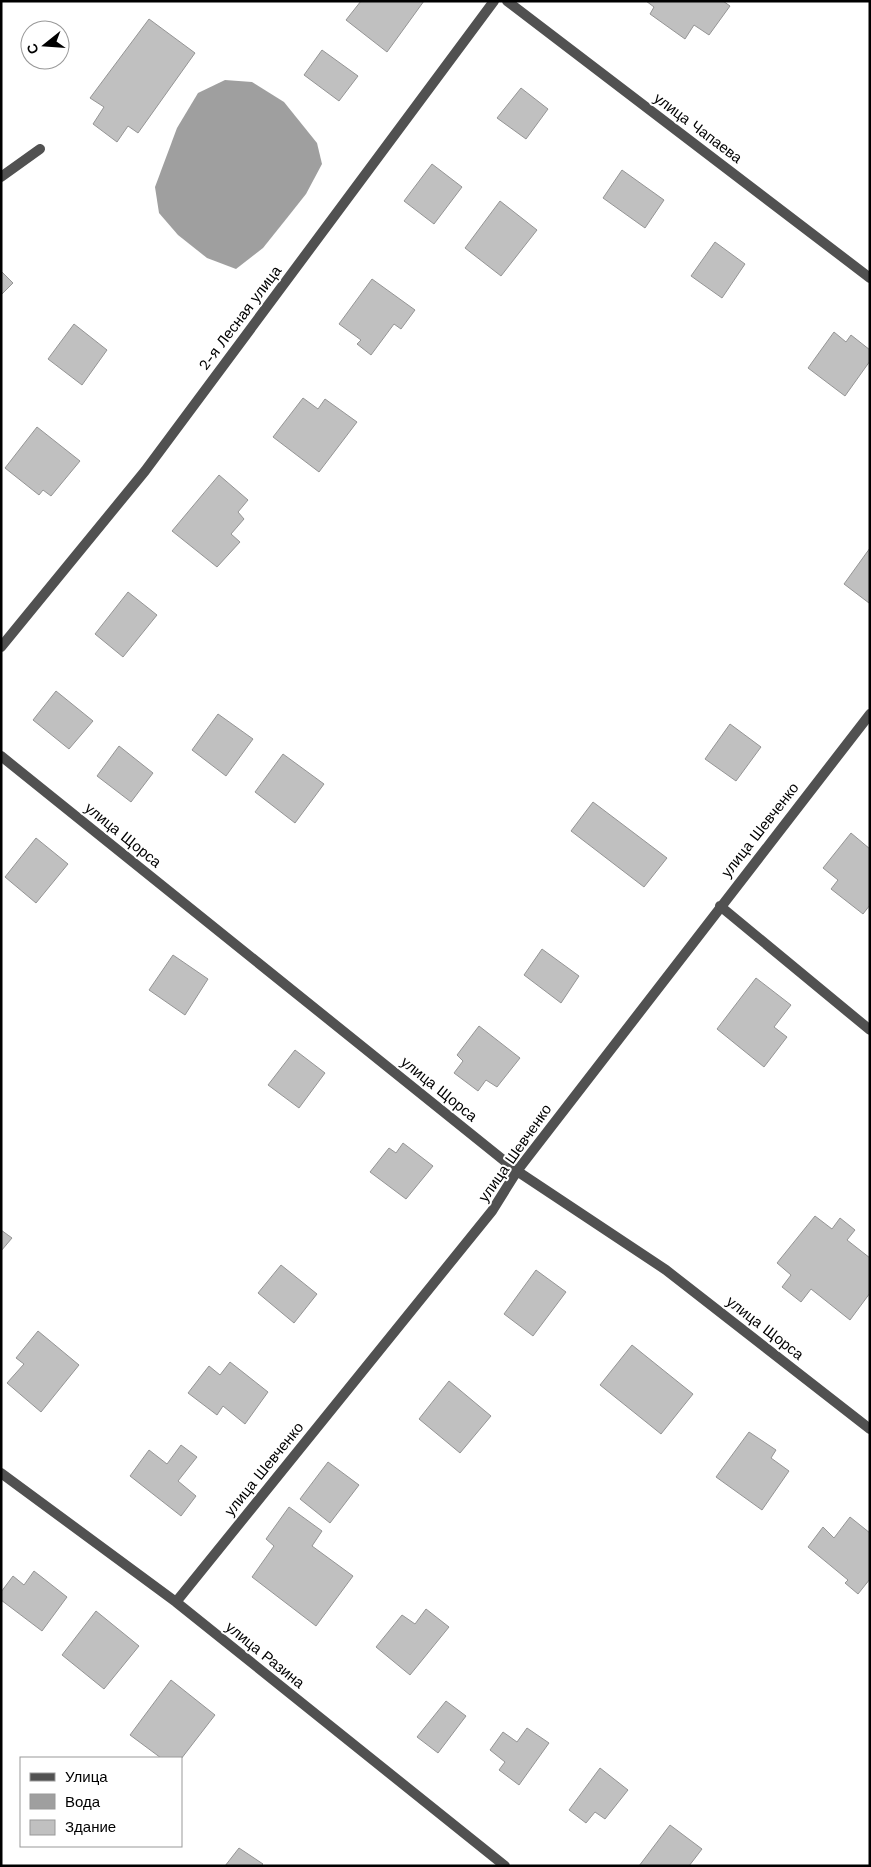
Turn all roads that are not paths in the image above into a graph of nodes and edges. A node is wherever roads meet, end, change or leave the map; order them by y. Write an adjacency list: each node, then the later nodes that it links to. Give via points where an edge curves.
1 (494, 1): 6 (street, 2-я Лесная улица, via 146,470)
2 (507, 1): 5 (street, улица Чапаева)
3 (40, 149): 4 (street)
4 (1, 177)
5 (870, 278)
6 (1, 647)
7 (870, 714): 9 (street, улица Шевченко)
8 (1, 756): 11 (street, улица Щорса)
9 (720, 906): 10 (street); 11 (street, улица Шевченко)
10 (870, 1030)
11 (517, 1171): 12 (street, улица Щорса, via 666,1270); 14 (street, улица Шевченко, via 492,1211)
12 (870, 1428)
13 (1, 1473): 14 (street, улица Разина)
14 (176, 1602): 15 (street, улица Разина)
15 (505, 1866)

